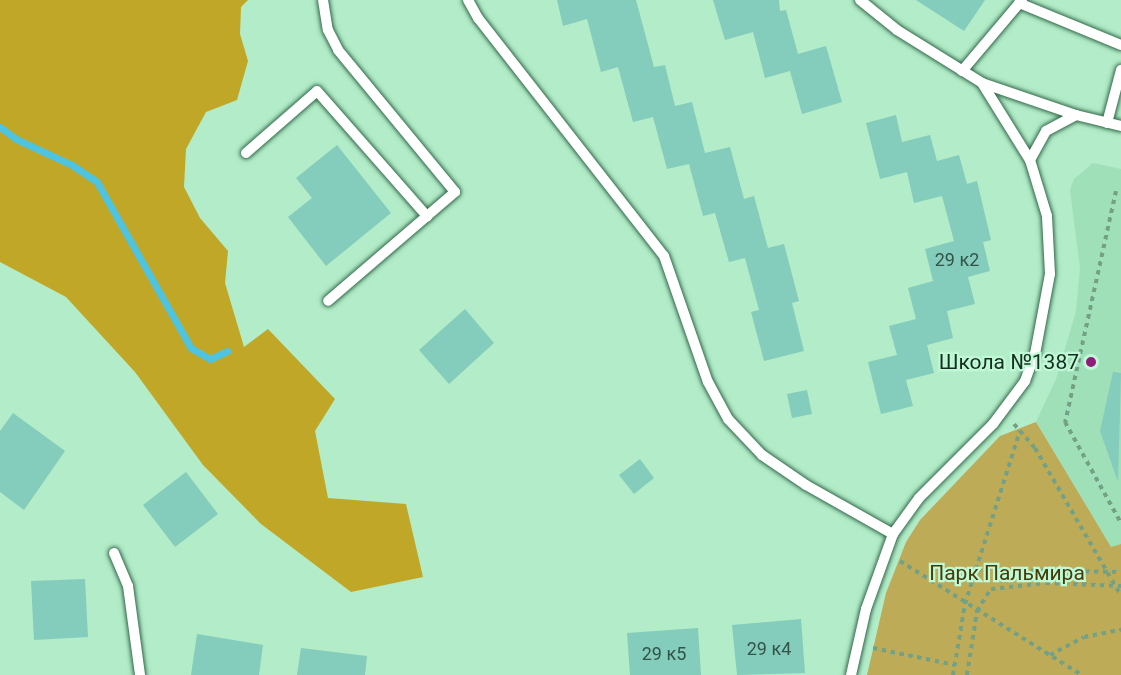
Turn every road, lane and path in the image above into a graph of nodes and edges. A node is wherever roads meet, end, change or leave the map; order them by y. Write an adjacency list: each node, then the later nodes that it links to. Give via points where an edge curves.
1 (323, 0): 17 (lane, via 328,30 338,50 455,192)
2 (468, 0): 22 (lane, via 478,18 664,256 708,382 728,419 762,455)
3 (860, 0): 6 (lane)
4 (880, 0): 6 (lane)
5 (1021, 2): 7 (lane); 8 (lane)
6 (873, 10): 8 (lane, via 897,30)
7 (1121, 45)
8 (962, 70): 10 (lane)
9 (1121, 70): 12 (lane)
10 (982, 83): 11 (lane); 15 (lane)
11 (1076, 115): 12 (lane); 15 (lane, via 1046,131)
12 (1107, 123): 13 (lane)
13 (1121, 126)
14 (246, 153): 17 (lane, via 317,91)
15 (1030, 160): 19 (lane, via 1047,216 1050,274 1035,354 1024,381)
16 (1116, 191): 21 (path, via 1065,422)
17 (427, 216): 18 (lane)
18 (328, 301)
19 (1004, 412): 20 (path); 22 (lane, via 919,498)
20 (1020, 431): 25 (path); 26 (path, via 1035,448)
21 (1121, 523)
22 (893, 534): 23 (lane)
23 (886, 552): 31 (path); 34 (lane)
24 (114, 553): 38 (lane, via 128,586)
25 (977, 570): 26 (path); 31 (path)
26 (1107, 572): 27 (path); 28 (path)
27 (1121, 572)
28 (1115, 586): 29 (path); 30 (path); 32 (path, via 1003,585 991,589)
29 (1121, 586)
30 (1121, 596)
31 (965, 604): 32 (path); 36 (path)
32 (977, 611): 35 (path); 41 (path)
33 (1121, 630): 35 (path, via 1084,637)
34 (857, 645): 36 (path); 39 (lane)
35 (1050, 655): 37 (path)
36 (955, 665): 40 (path)
37 (1076, 673): 42 (path)
38 (140, 675)
39 (851, 675)
40 (953, 675)
41 (967, 675)
42 (1082, 675)

